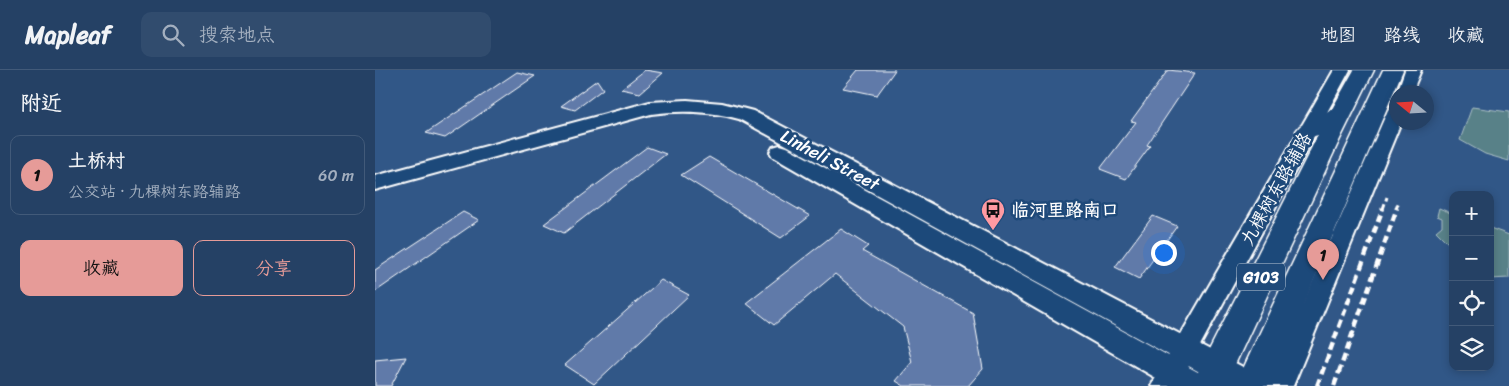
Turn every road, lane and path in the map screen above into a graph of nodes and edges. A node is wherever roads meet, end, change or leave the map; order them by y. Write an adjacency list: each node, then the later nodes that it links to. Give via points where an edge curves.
1 (1342, 70): 8 (street, 九棵树东路辅路)
2 (1364, 70): 6 (highway, G103)
3 (1393, 70): 10 (highway, G103)
4 (1413, 70): 5 (street)
5 (1407, 85)
6 (1342, 113): 8 (highway); 15 (highway, G103)
7 (1389, 130): 9 (street)
8 (1308, 131): 13 (street, 九棵树东路辅路)
9 (1381, 149): 10 (highway); 17 (street)
10 (1354, 158): 16 (highway, G103)
11 (375, 182): 13 (main road, Linheli Street, via 650,108 693,104 720,108 753,119)
12 (375, 197): 14 (main road, Linheli Street, via 641,120 683,115 709,118 749,134)
13 (1185, 349): 14 (street, 九棵树东路辅路); 15 (main road, Linheli Street)
14 (1168, 379): 15 (main road, Linheli Street)
15 (1207, 380): 16 (main road, Linheli Street)
16 (1252, 386)
17 (1281, 386)

